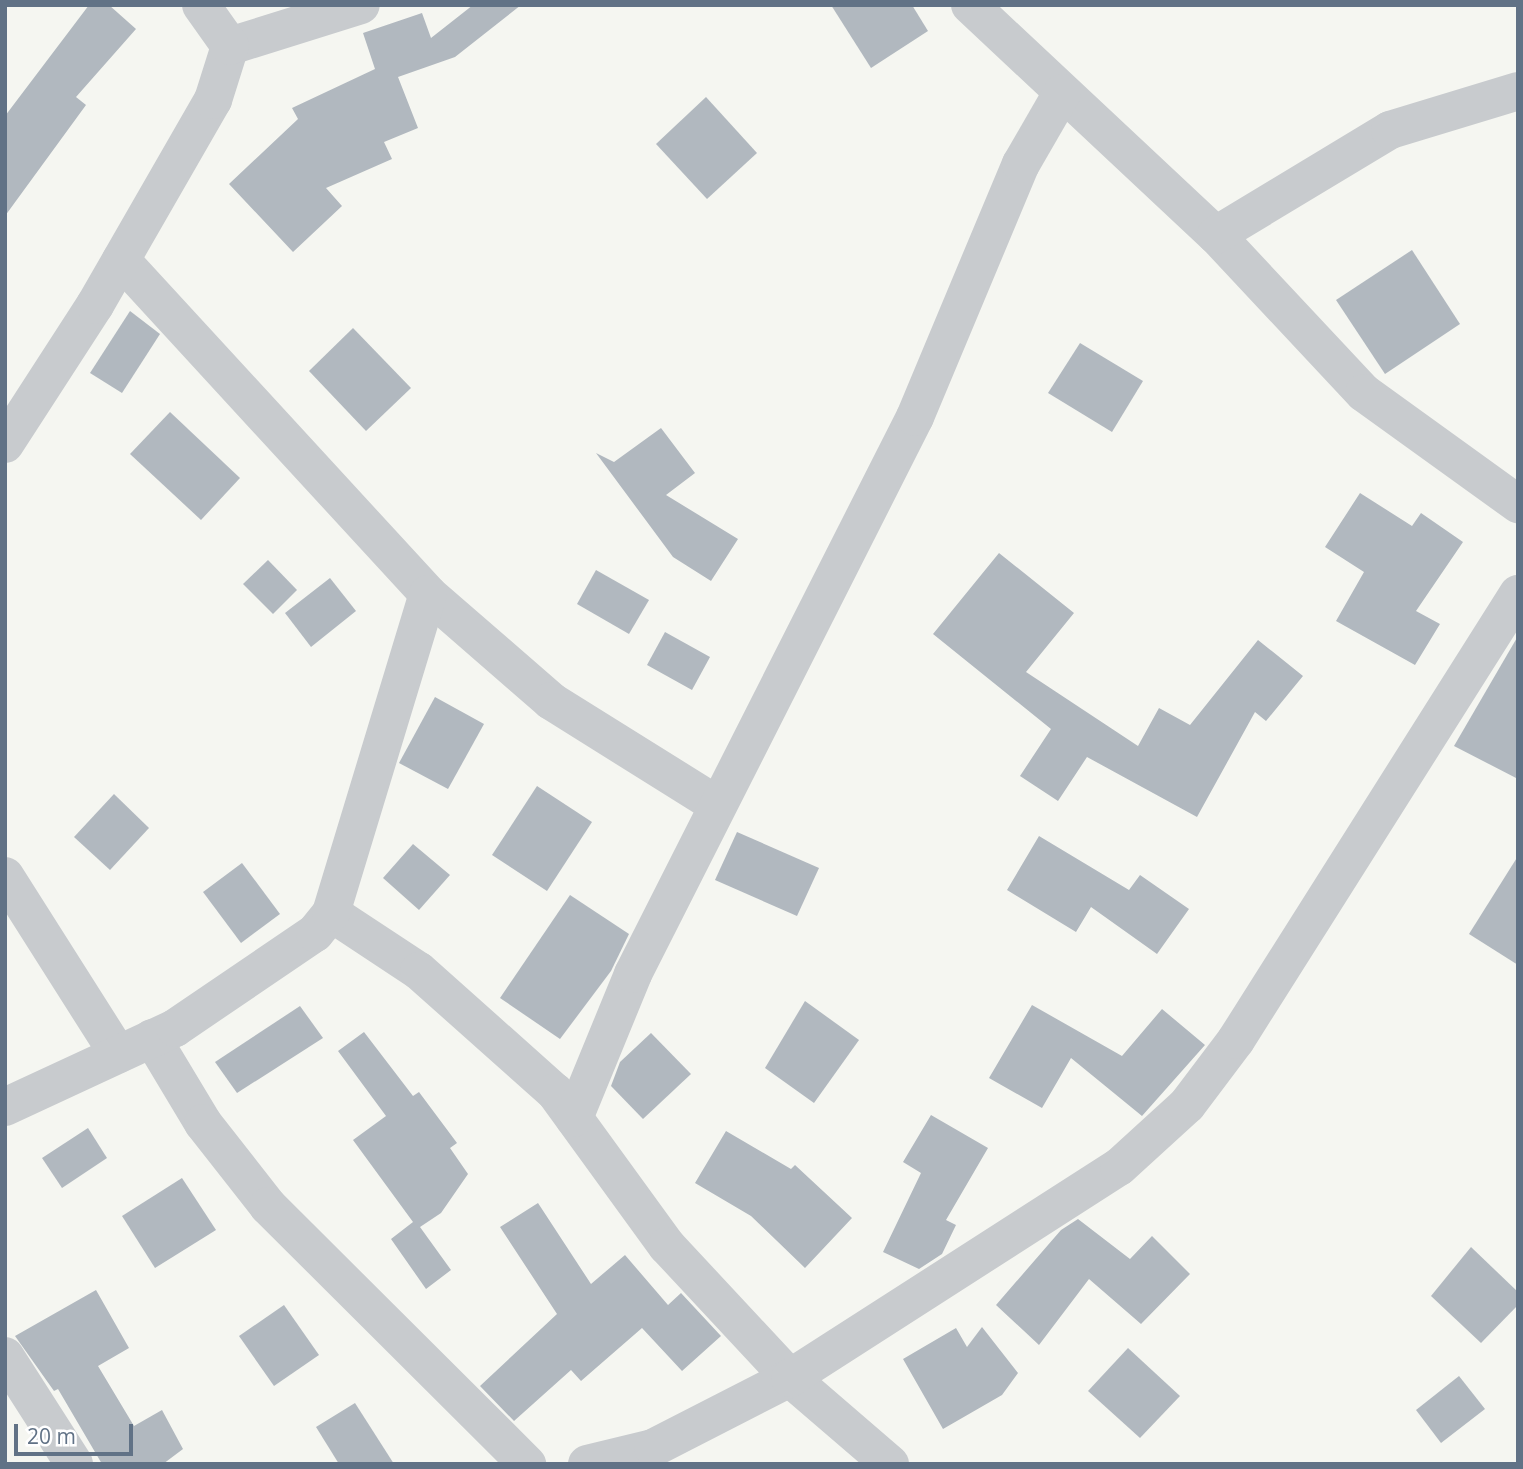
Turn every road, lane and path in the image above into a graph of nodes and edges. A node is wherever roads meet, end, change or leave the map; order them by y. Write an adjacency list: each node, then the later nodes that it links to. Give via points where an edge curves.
1 (201, 5): 4 (street)
2 (361, 5): 4 (street)
3 (970, 5): 6 (street)
4 (230, 46): 8 (street, via 213,100)
5 (1518, 91): 7 (street, via 1390,130)
6 (1062, 93): 7 (street); 15 (street, via 1021,164 915,417)
7 (1216, 235): 11 (street, via 1364,393)
8 (121, 260): 9 (street); 13 (street)
9 (5, 444)
10 (1518, 470): 11 (street)
11 (1470, 475): 12 (street)
12 (1518, 504)
13 (428, 594): 15 (street, via 551,701); 17 (street)
14 (1518, 594): 22 (street, via 1236,1040 1187,1105 1108,1174)
15 (716, 804): 20 (street, via 633,974)
16 (5, 876): 18 (street)
17 (331, 913): 18 (street, via 264,970); 20 (street, via 419,971 555,1092)
18 (135, 1046): 19 (street); 25 (street, via 268,1206)
19 (5, 1107)
20 (574, 1118): 22 (street, via 667,1246)
21 (5, 1356): 24 (street)
22 (790, 1378): 23 (street); 27 (street)
23 (651, 1456): 26 (street)
24 (75, 1464)
25 (527, 1464)
26 (587, 1464)
27 (890, 1464)

